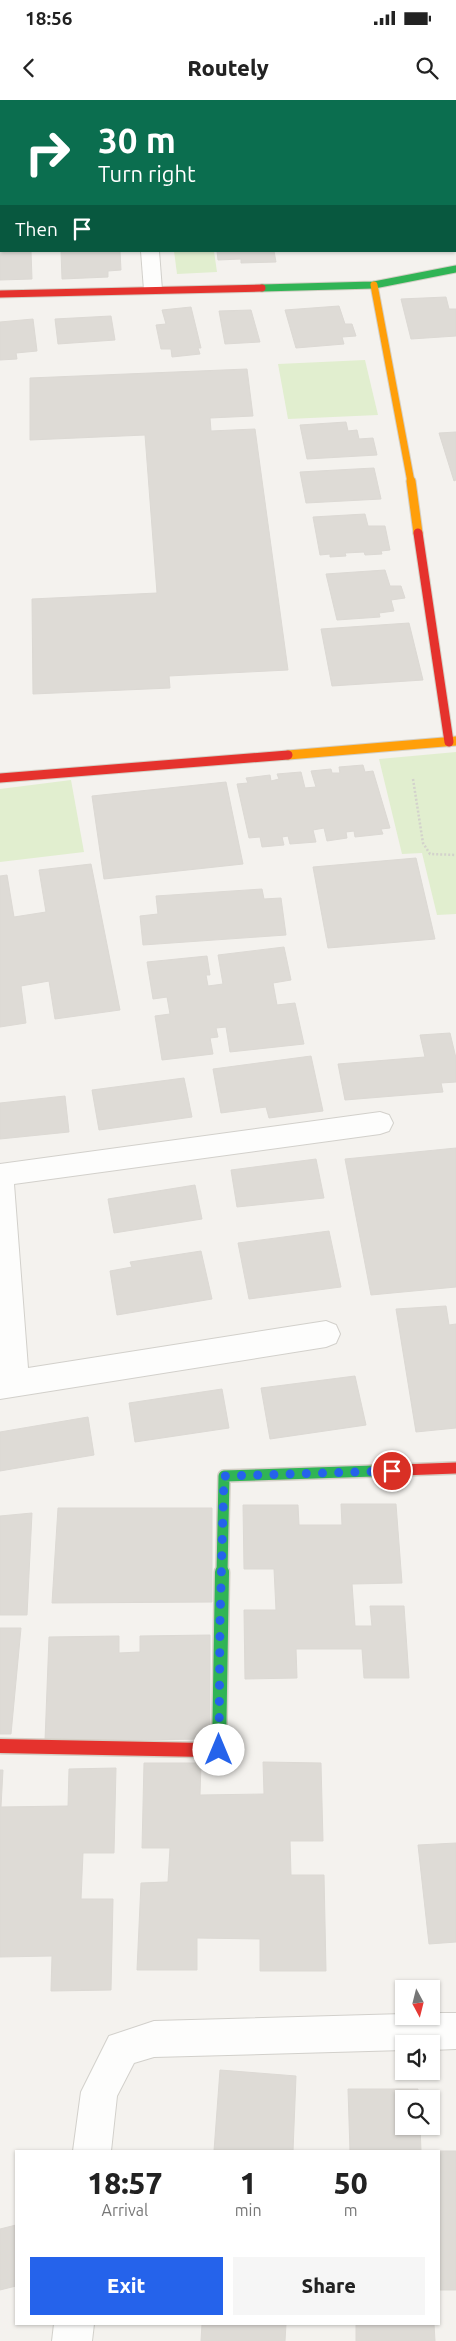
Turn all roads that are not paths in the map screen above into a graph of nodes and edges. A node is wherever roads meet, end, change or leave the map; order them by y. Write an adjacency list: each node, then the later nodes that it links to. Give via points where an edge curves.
1 (150, 252): 4 (street)
2 (456, 269): 3 (street)
3 (374, 284): 4 (street); 6 (street, via 410,477)
4 (153, 290): 5 (street)
5 (0, 294)
6 (453, 741): 7 (street)
7 (0, 778)
8 (380, 1123): 9 (street)
9 (0, 1174)
10 (0, 1183): 12 (street)
11 (326, 1334): 12 (street)
12 (8, 1384)
13 (456, 1468): 14 (street, via 224,1476 219,1750)
14 (0, 1746)
15 (456, 2031): 16 (street, via 154,2039 122,2048 98,2092)
16 (92, 2150)
17 (74, 2325): 18 (street)
18 (72, 2341)

